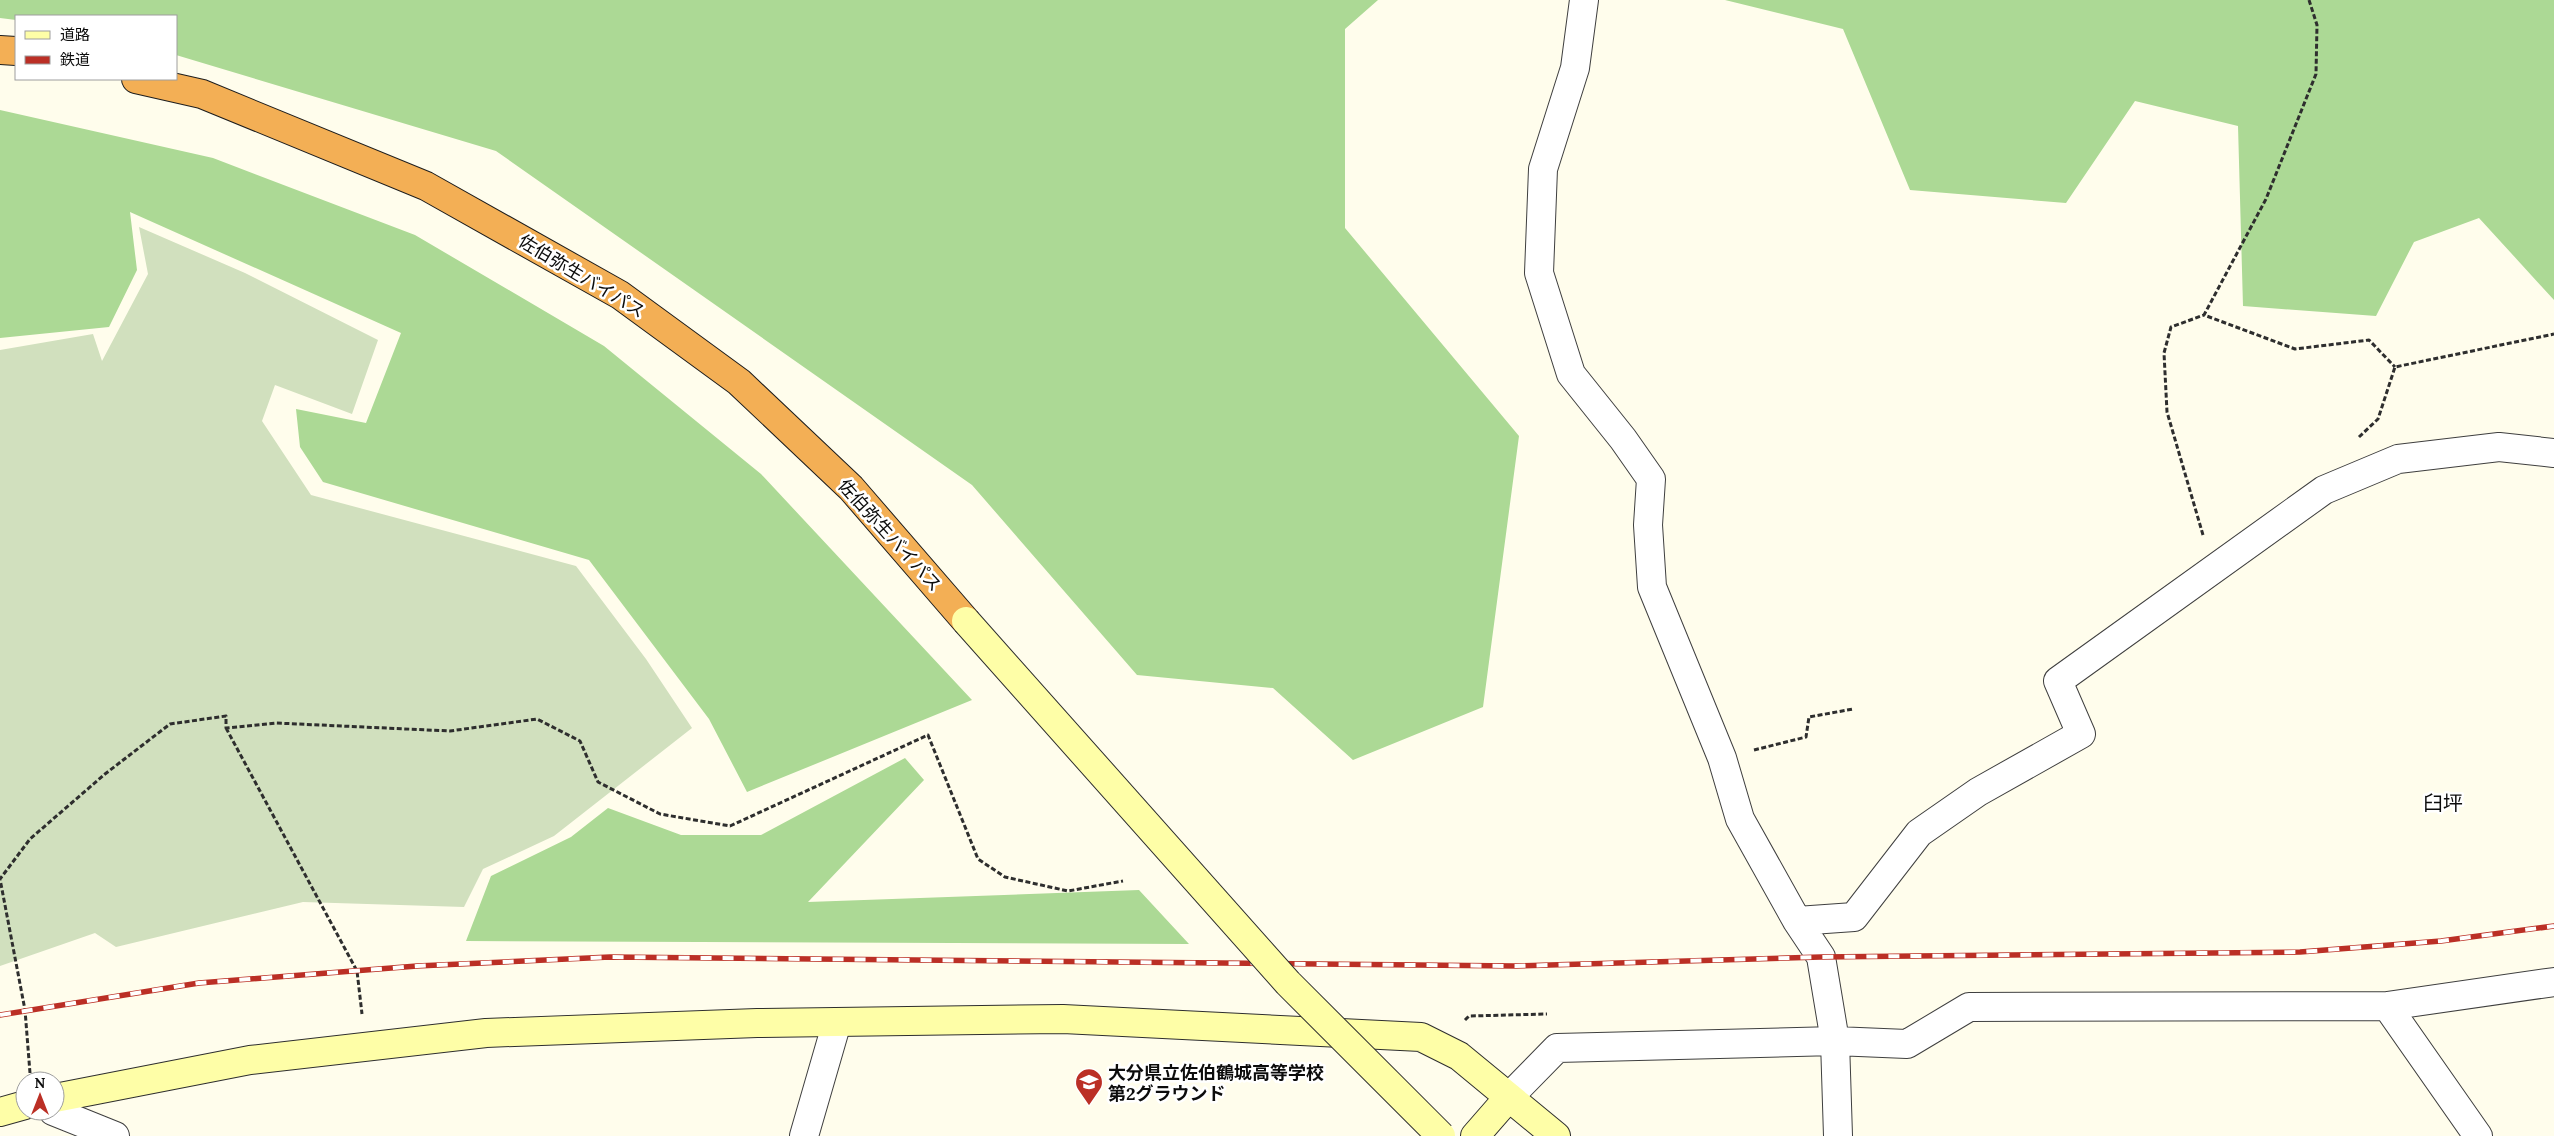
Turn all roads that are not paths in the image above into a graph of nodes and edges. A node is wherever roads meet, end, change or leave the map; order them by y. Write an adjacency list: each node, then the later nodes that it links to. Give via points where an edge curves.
1 (1584, 0): 7 (street, via 1575,68 1544,169 1539,273 1571,374 1624,439 1651,479 1648,525 1652,587 1722,758 1740,819)
2 (0, 50): 3 (highway)
3 (15, 51)
4 (140, 80): 6 (highway, 佐伯弥生バイパス, via 202,94 426,186 620,295 739,382 851,488)
5 (2554, 453): 7 (street, via 2499,447 2398,459 2324,490 2058,682 2080,734 1978,792 1919,833 1854,918)
6 (966, 621): 19 (street, bridge, via 1288,983)
7 (1797, 921): 11 (street, via 1821,957)
8 (2554, 982): 9 (street)
9 (2387, 1006): 11 (street, via 1969,1007 1907,1044); 23 (street)
10 (837, 1022): 12 (street, via 486,1033 250,1060); 13 (street, via 1063,1019 1421,1037 1459,1056); 18 (street)
11 (1835, 1042): 13 (street, via 1557,1048); 22 (street)
12 (65, 1096)
13 (1509, 1097): 20 (street); 21 (street)
14 (15, 1108): 15 (street)
15 (0, 1112)
16 (65, 1116): 17 (street)
17 (115, 1136)
18 (804, 1136)
19 (1441, 1136)
20 (1474, 1136)
21 (1556, 1136)
22 (1838, 1136)
23 (2478, 1136)

